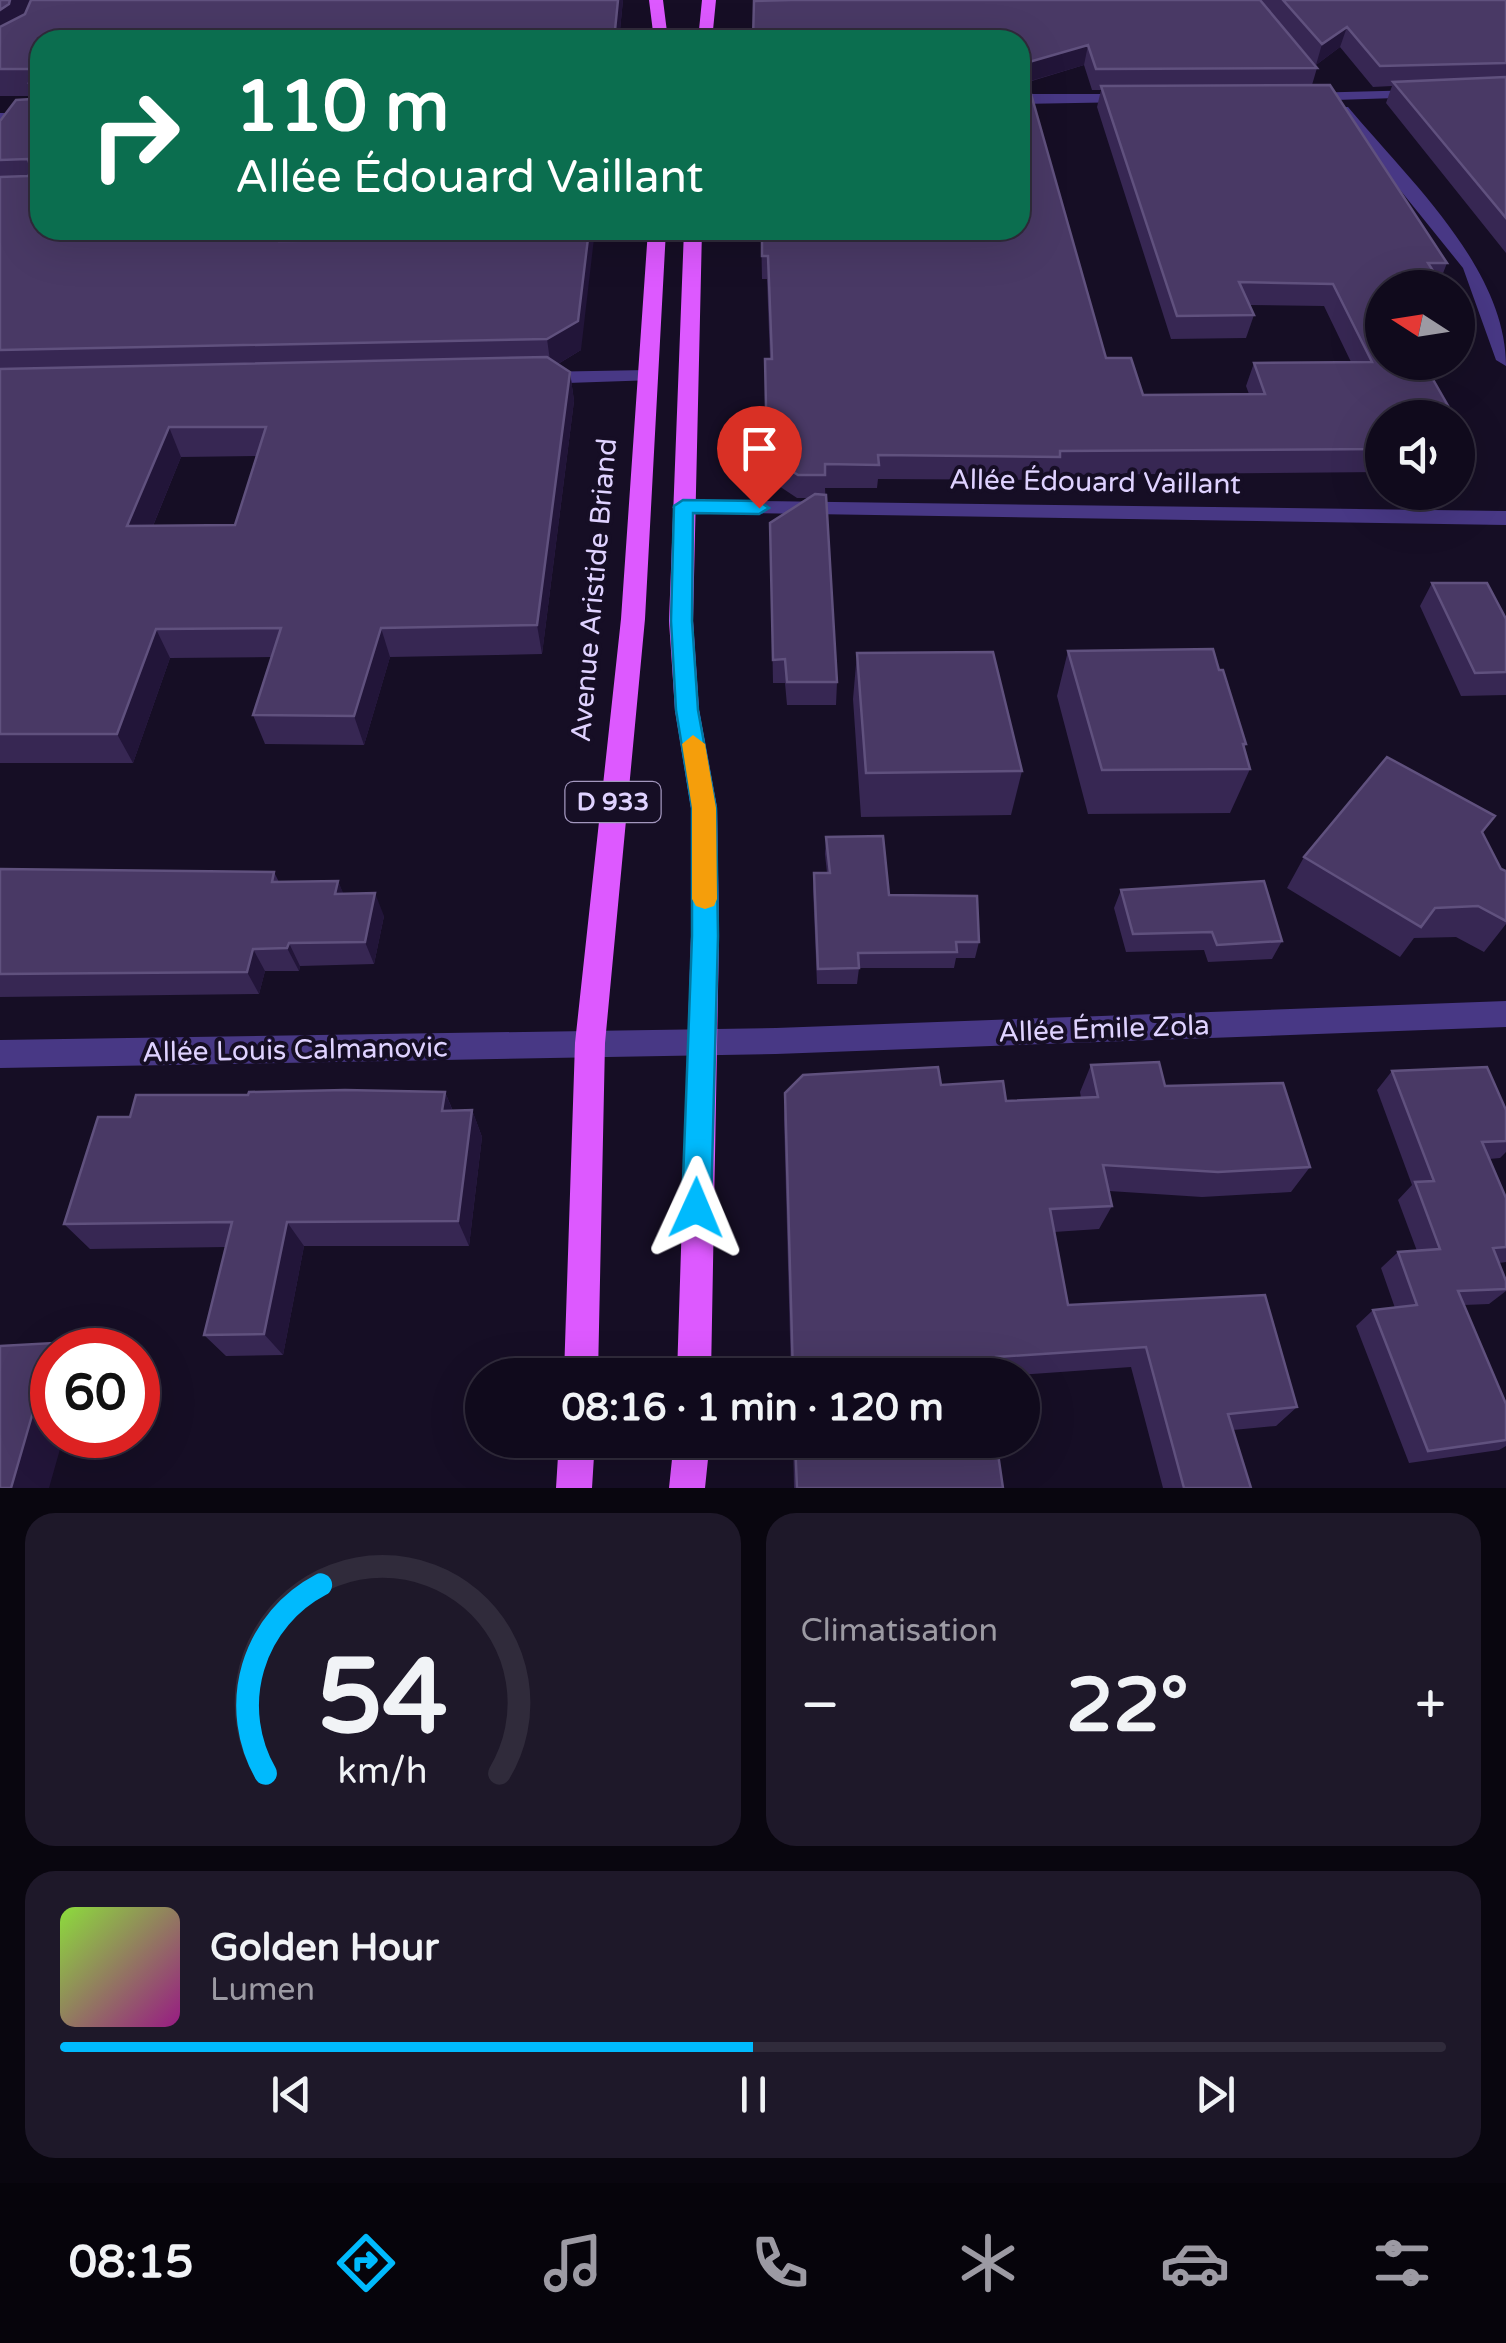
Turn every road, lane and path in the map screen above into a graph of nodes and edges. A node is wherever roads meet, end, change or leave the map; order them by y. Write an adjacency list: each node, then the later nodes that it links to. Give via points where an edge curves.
1 (656, 0): 3 (main road)
2 (708, 0): 4 (main road)
3 (660, 30)
4 (705, 30)
5 (1320, 83): 7 (street)
6 (1432, 93): 7 (street)
7 (1332, 97): 9 (street); 15 (street, via 1471,267)
8 (1156, 98): 10 (street)
9 (1292, 98)
10 (1030, 99)
11 (0, 118): 12 (street)
12 (30, 118)
13 (656, 240): 16 (main road, Avenue Aristide Briand / D 933)
14 (694, 240): 18 (main road, D 933)
15 (1506, 360)
16 (648, 376): 17 (street); 22 (main road, Avenue Aristide Briand / D 933, via 633,619)
17 (512, 378)
18 (683, 506): 19 (street, Allée Édouard Vaillant); 21 (main road, D 933, via 682,639 704,808)
19 (1506, 518)
20 (1506, 1014): 21 (street, Allée Émile Zola)
21 (702, 1042): 22 (street, Allée Émile Zola); 25 (main road, D 933)
22 (590, 1043): 23 (street, Allée Louis Calmanovic); 24 (main road, Avenue Aristide Briand / D 933)
23 (0, 1054)
24 (581, 1358)
25 (694, 1358)
26 (576, 1458): 28 (main road)
27 (690, 1458): 29 (main road)
28 (574, 1488)
29 (688, 1488)

